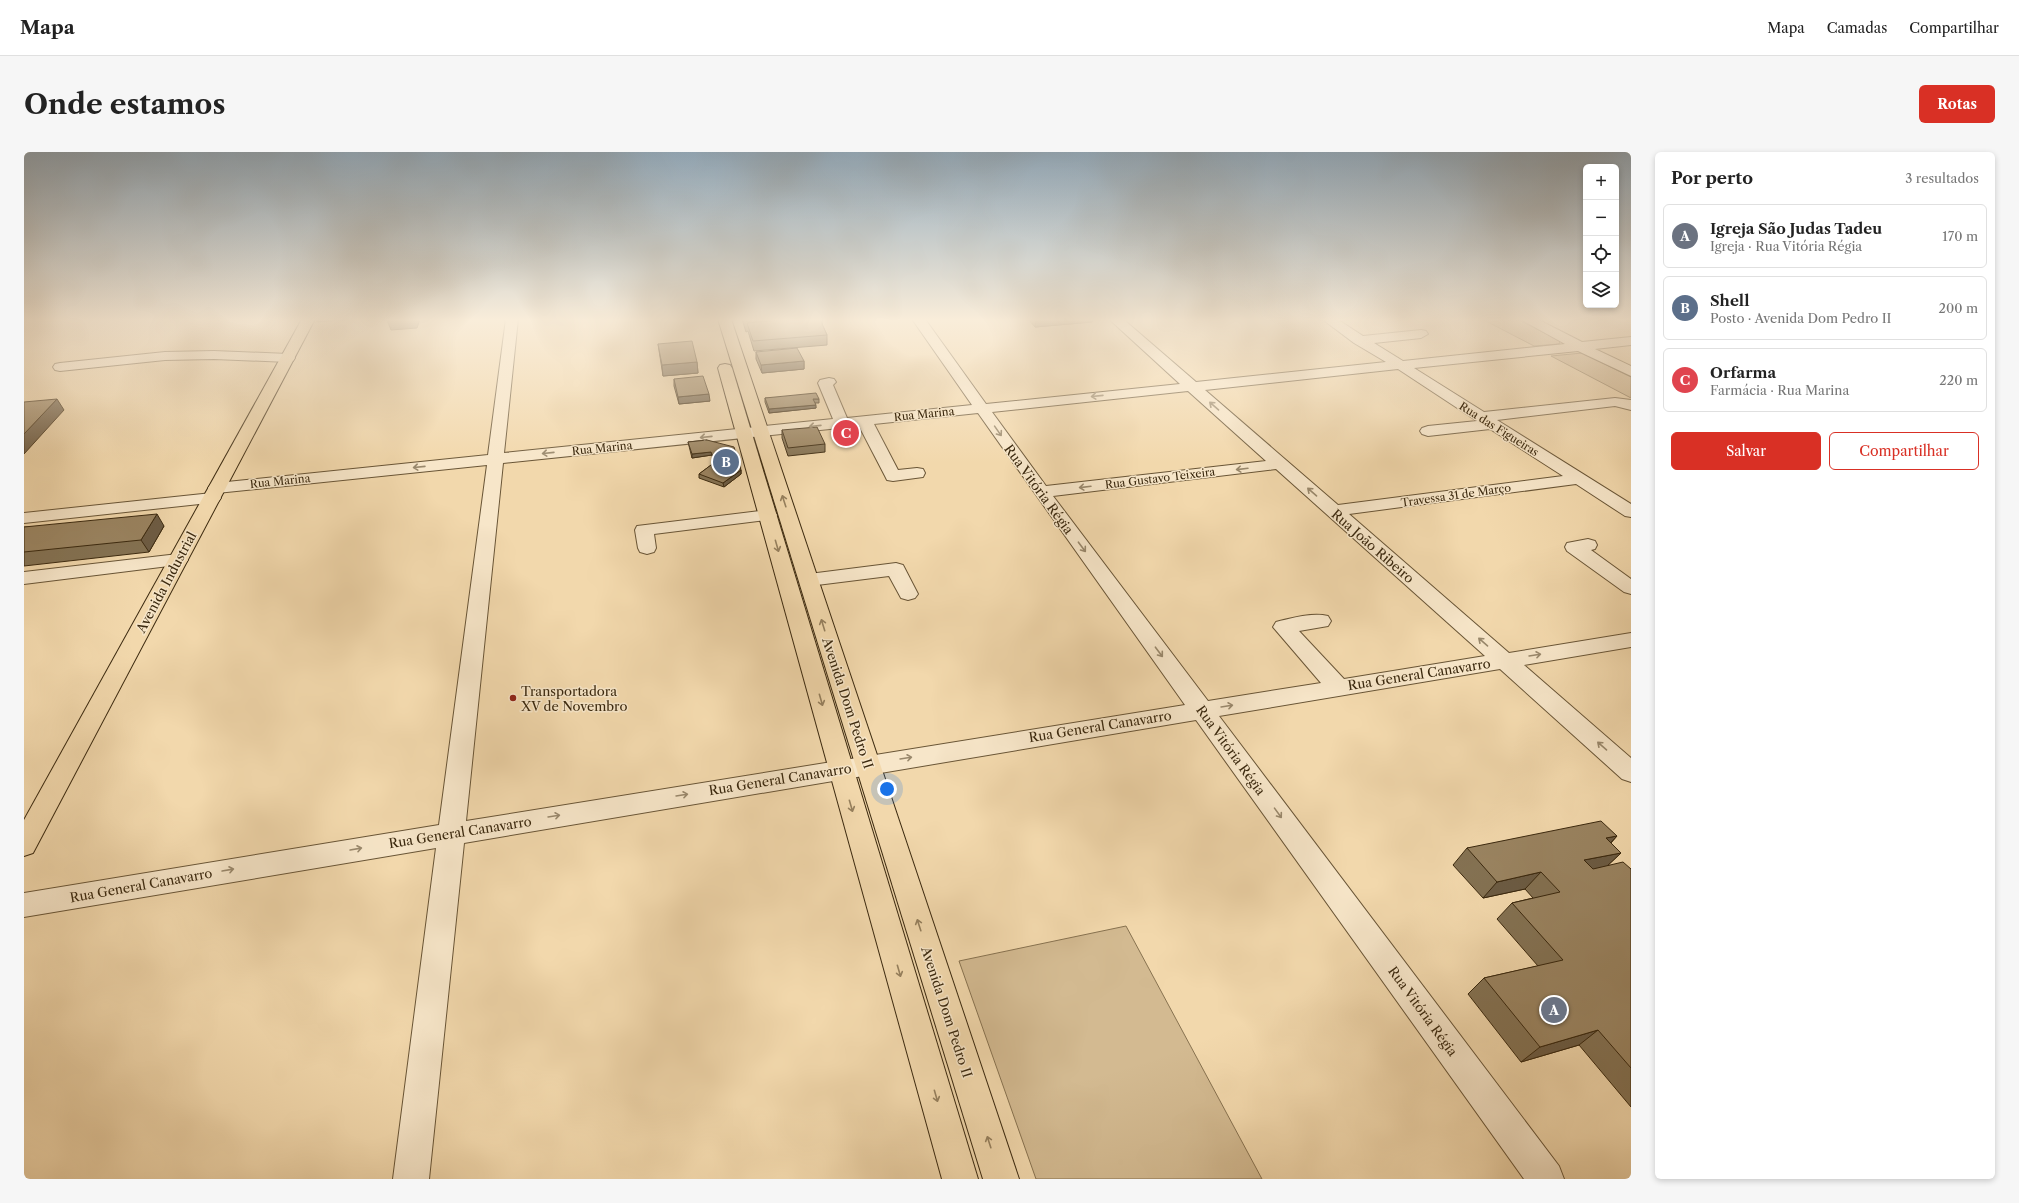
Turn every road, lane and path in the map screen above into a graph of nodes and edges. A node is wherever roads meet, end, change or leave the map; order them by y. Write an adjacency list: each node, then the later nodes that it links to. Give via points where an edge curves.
1 (283, 367): 25 (main road, Avenida Industrial)
2 (507, 367): 20 (street)
3 (728, 367): 19 (main road, Avenida Dom Pedro II)
4 (736, 367): 19 (main road, Avenida Dom Pedro II)
5 (952, 367): 14 (street, Rua Vitória Régia)
6 (1170, 367): 12 (street, Rua João Ribeiro)
7 (1391, 367): 12 (street, Rua Marina)
8 (1402, 367): 15 (street, Rua das Figueiras)
9 (1621, 367): 10 (street)
10 (1631, 372)
11 (829, 382): 17 (street, via 825,383)
12 (1192, 386): 14 (street, Rua Marina, one-way to 14); 21 (street, Rua João Ribeiro, one-way to 12)
13 (1631, 405): 15 (street, via 1615,402)
14 (982, 408): 16 (street, Rua Marina); 24 (street, Rua Vitória Régia, one-way to 24)
15 (1485, 420): 18 (street); 23 (street, Rua das Figueiras)
16 (864, 421): 17 (street, Rua Marina); 22 (street, via 893,476)
17 (842, 423): 19 (street, Rua Marina, one-way to 19)
18 (1427, 431)
19 (753, 432): 20 (street, Rua Marina, one-way to 20); 28 (main road, Avenida Dom Pedro II); 34 (main road, Avenida Dom Pedro II, one-way to 19)
20 (496, 459): 25 (street, Rua Marina, one-way to 25); 44 (street)
21 (1280, 464): 24 (street, Rua Gustavo Teixeira, one-way to 24); 26 (street, Rua João Ribeiro, one-way to 21)
22 (917, 473)
23 (1578, 479): 26 (street, Travessa 31 de Março); 27 (street, Rua das Figueiras)
24 (1041, 492): 41 (street, Rua Vitória Régia, one-way to 41)
25 (215, 493): 29 (street, Rua Marina); 32 (main road, Avenida Industrial)
26 (1334, 511): 39 (street, Rua João Ribeiro, one-way to 26)
27 (1631, 512)
28 (768, 515): 31 (street, via 644,530); 42 (main road, Avenida Dom Pedro II, one-way to 42)
29 (24, 518)
30 (1588, 545): 35 (street, via 1574,547)
31 (647, 548)
32 (178, 560): 33 (street); 45 (main road, Avenida Industrial)
33 (24, 578)
34 (809, 580): 36 (street, via 896,569); 42 (main road, Avenida Dom Pedro II, one-way to 34)
35 (1631, 588)
36 (908, 594)
37 (1321, 621): 40 (street, via 1283,627)
38 (1631, 640): 39 (street, Rua General Canavarro, one-way to 38)
39 (1504, 660): 40 (street, Rua General Canavarro); 43 (street, Rua João Ribeiro, one-way to 39)
40 (1338, 688): 41 (street, Rua General Canavarro, one-way to 40)
41 (1202, 710): 42 (street, Rua General Canavarro, one-way to 41); 50 (street, Rua Vitória Régia, one-way to 50)
42 (854, 767): 44 (street, Rua General Canavarro, one-way to 42); 48 (main road, Avenida Dom Pedro II, one-way to 48); 49 (main road, Avenida Dom Pedro II, one-way to 42)
43 (1631, 772)
44 (452, 833): 46 (street, Rua General Canavarro, one-way to 44); 47 (street)
45 (24, 845)
46 (24, 905)
47 (411, 1179)
48 (960, 1179)
49 (1001, 1179)
50 (1546, 1179)

